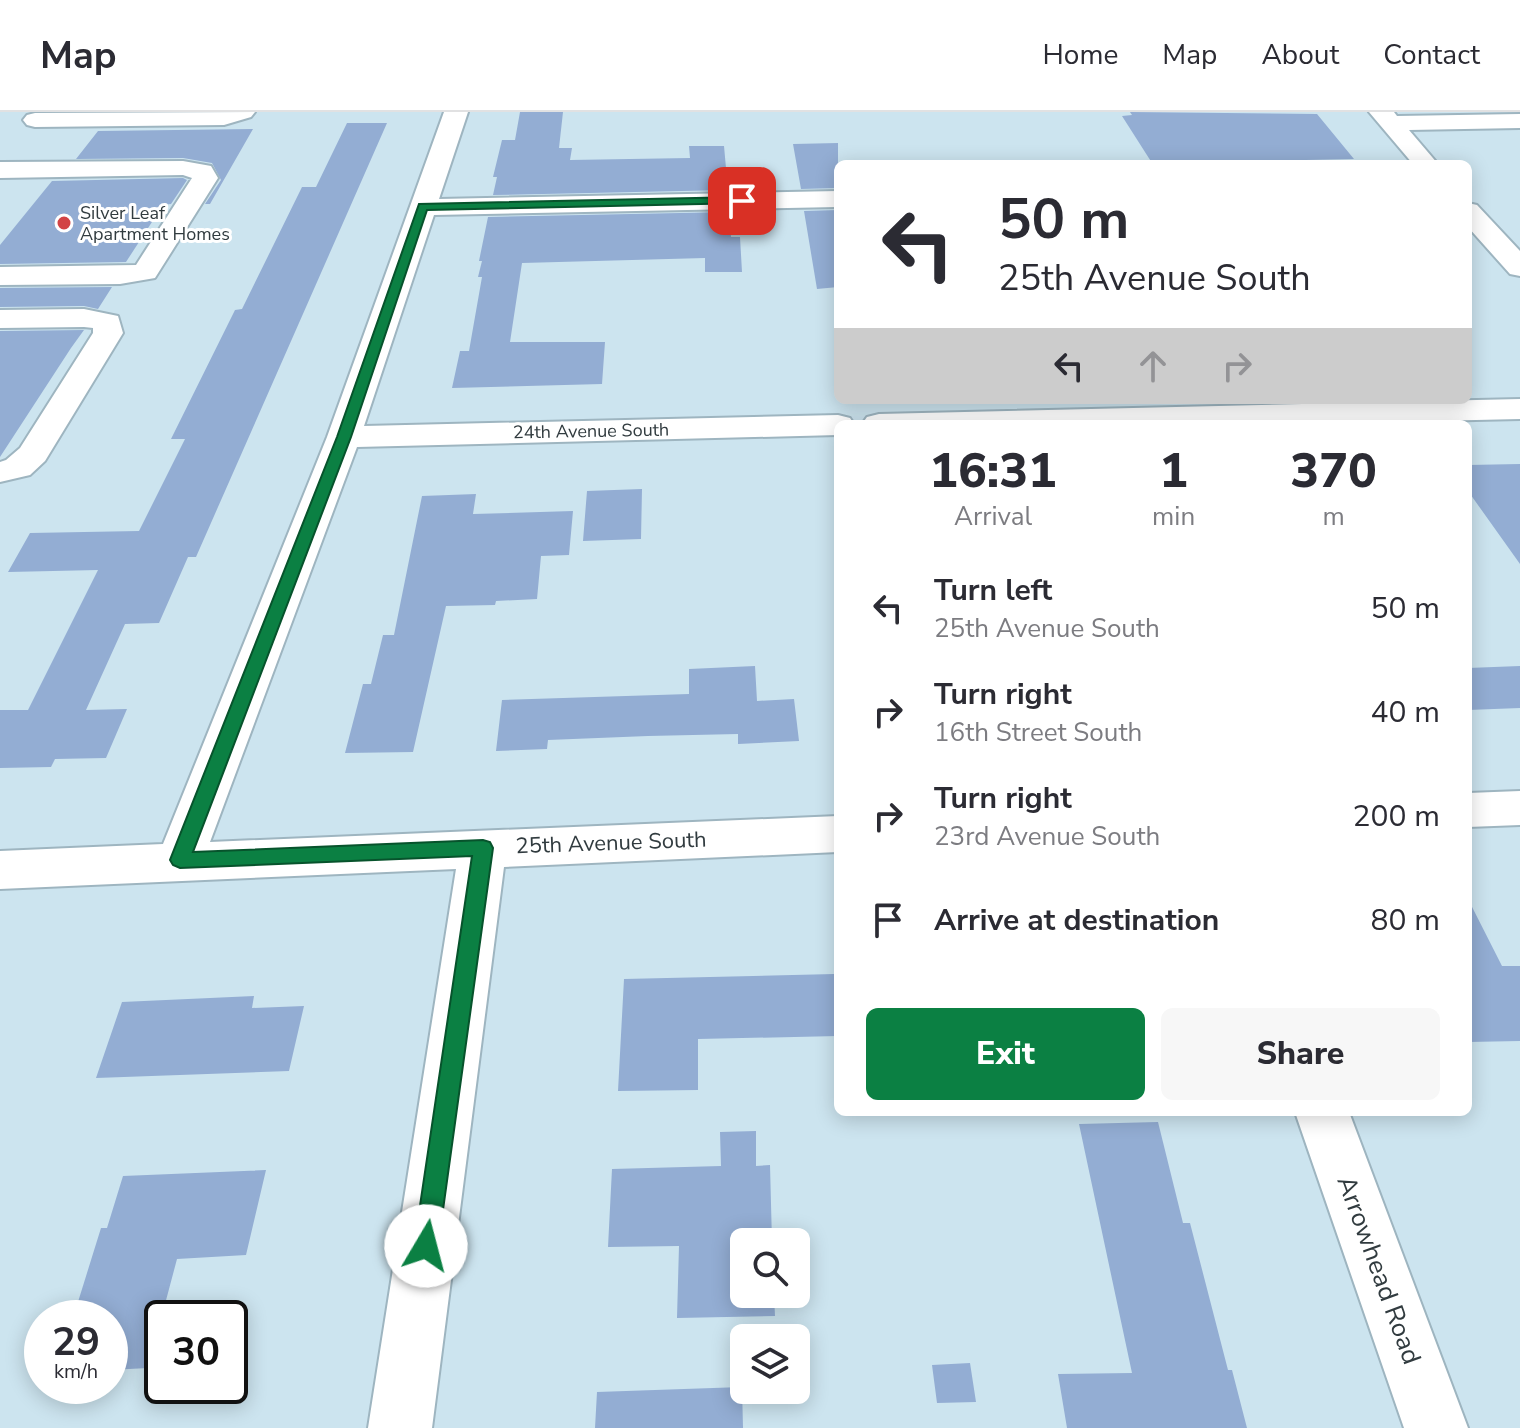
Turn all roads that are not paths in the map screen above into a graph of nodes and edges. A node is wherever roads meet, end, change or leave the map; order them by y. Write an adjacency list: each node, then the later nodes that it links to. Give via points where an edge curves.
1 (243, 112): 3 (street, via 224,118)
2 (456, 112): 9 (street)
3 (39, 116): 6 (street)
4 (1386, 118): 5 (street); 7 (street)
5 (1520, 121)
6 (7, 154): 12 (street, via 183,168 202,171 205,178 145,272)
7 (1423, 160)
8 (834, 199): 9 (street)
9 (423, 207): 17 (street)
10 (1472, 215): 11 (street)
11 (1520, 268)
12 (0, 276)
13 (0, 319): 18 (street, via 84,318 107,322 108,333 33,454 18,468)
14 (1520, 409): 15 (street)
15 (1050, 420)
16 (834, 425): 17 (street, 24th Avenue South)
17 (344, 437): 23 (street)
18 (0, 472)
19 (1520, 808): 20 (street)
20 (1472, 810)
21 (834, 834): 22 (street, 25th Avenue South)
22 (483, 848): 23 (street, 25th Avenue South); 26 (street)
23 (180, 860): 24 (street, 25th Avenue South)
24 (0, 870)
25 (1323, 1116): 27 (street, Arrowhead Road)
26 (400, 1428)
27 (1436, 1428)

